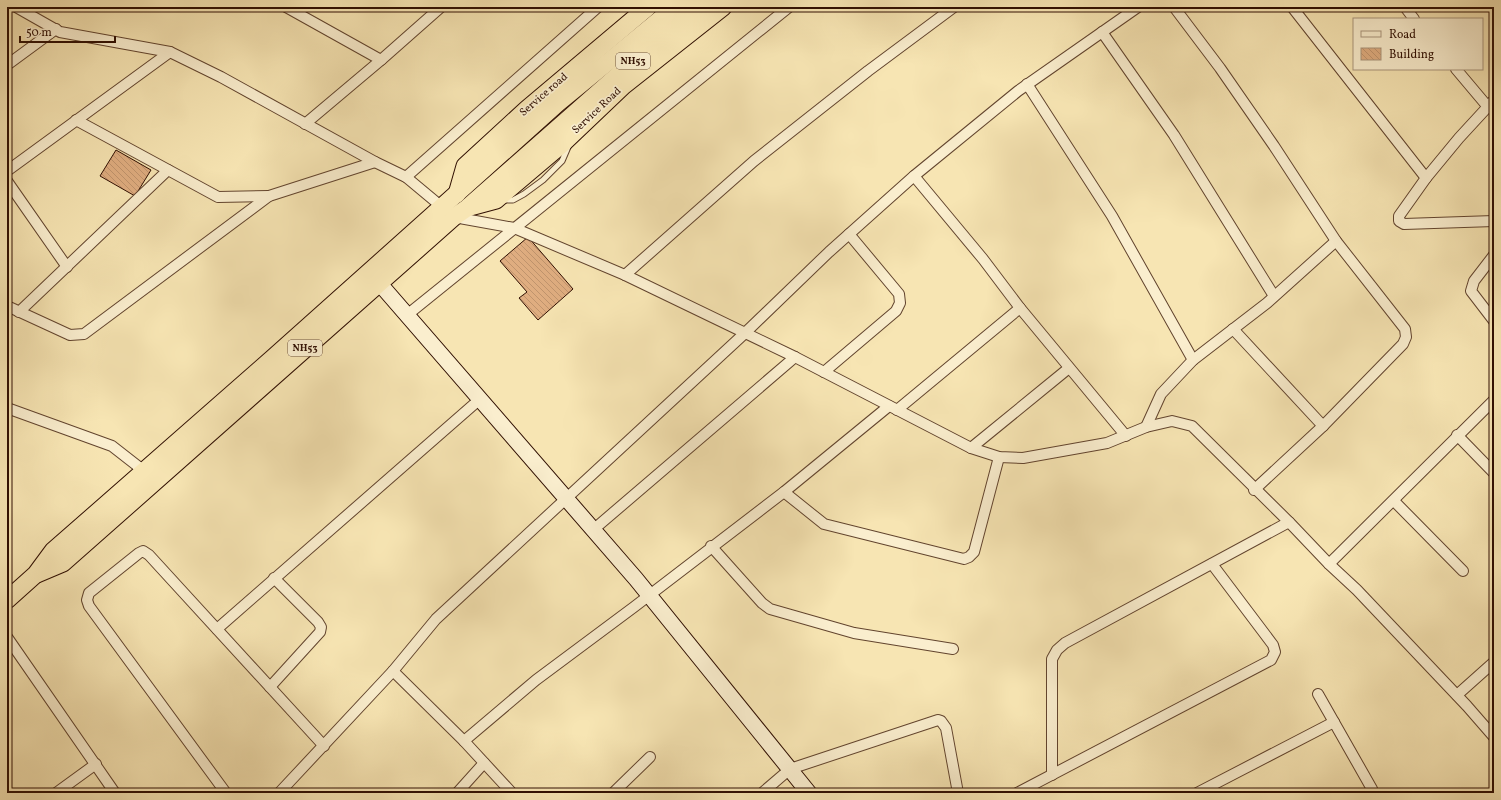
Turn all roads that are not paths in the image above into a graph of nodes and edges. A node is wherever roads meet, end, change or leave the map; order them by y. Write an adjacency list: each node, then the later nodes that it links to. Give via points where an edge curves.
1 (16, 7): 16 (street)
2 (286, 7): 19 (street)
3 (441, 7): 19 (street)
4 (648, 7): 33 (highway, Service road, via 527,109 465,166)
5 (675, 7): 33 (highway, NH53, via 558,103)
6 (697, 7): 35 (highway, NH53)
7 (723, 7): 35 (highway, Service Road, via 623,86 496,200)
8 (789, 7): 37 (street)
9 (954, 7): 42 (street, via 868,71 754,162)
10 (1138, 7): 17 (street)
11 (1174, 7): 39 (street, via 1274,146)
12 (1292, 7): 31 (street)
13 (1405, 7): 15 (street)
14 (592, 9): 30 (street)
15 (1413, 18)
16 (56, 29): 18 (street, via 60,32); 20 (street)
17 (1102, 32): 22 (street); 44 (street, via 1174,135)
18 (170, 52): 24 (street); 25 (street)
19 (381, 60): 25 (street)
20 (7, 65)
21 (1457, 70): 23 (street)
22 (1028, 84): 29 (street); 53 (street, via 1112,216)
23 (1491, 104): 31 (street)
24 (76, 120): 27 (street); 28 (street)
25 (305, 124): 26 (street)
26 (376, 162): 30 (street); 34 (street)
27 (7, 170)
28 (168, 170): 34 (street, via 218,197); 41 (street)
29 (914, 176): 38 (street); 46 (street)
30 (406, 177): 35 (street)
31 (1426, 178): 36 (street, via 1399,216 1399,221 1404,224)
32 (7, 181): 41 (street)
33 (457, 194): 35 (highway, NH53)
34 (269, 196): 47 (street, via 84,334 70,335)
35 (455, 211): 37 (street); 43 (highway, NH53); 66 (highway, NH53)
36 (1494, 221)
37 (514, 228): 42 (street); 48 (street)
38 (849, 234): 51 (street); 55 (street, via 899,294 900,303 896,311)
39 (1336, 241): 44 (street); 60 (street, via 1401,322 1406,337 1403,344)
40 (1494, 255): 49 (street, via 1474,281 1471,291)
41 (67, 267): 47 (street)
42 (625, 275): 51 (street)
43 (380, 284): 48 (main road); 78 (highway, NH53, via 63,563)
44 (1274, 296): 50 (street)
45 (7, 306): 47 (street)
46 (1020, 308): 54 (street); 59 (street)
47 (19, 312)
48 (407, 315): 56 (main road)
49 (1494, 321)
50 (1233, 329): 53 (street); 60 (street)
51 (745, 333): 52 (street); 70 (street)
52 (795, 357): 55 (street); 73 (street)
53 (1193, 360): 61 (street, via 1161,394)
54 (1069, 368): 63 (street); 64 (street)
55 (824, 372): 59 (street)
56 (480, 400): 70 (main road); 79 (street)
57 (1494, 400): 62 (street)
58 (7, 408): 66 (street, via 112,446)
59 (893, 408): 64 (street); 69 (street)
60 (1322, 426): 68 (street)
61 (1146, 427): 63 (street); 68 (street, via 1172,421 1192,426)
62 (1457, 435): 67 (street); 71 (street)
63 (1126, 436): 65 (street, via 1107,443 1023,458)
64 (971, 448): 65 (street)
65 (999, 457): 69 (street, via 974,552 964,559 824,524)
66 (144, 471): 78 (highway, NH53, via 53,551)
67 (1494, 473)
68 (1254, 490): 72 (street)
69 (784, 492): 74 (street)
70 (566, 498): 73 (main road); 86 (street, via 436,619)
71 (1394, 501): 76 (street); 77 (street)
72 (1289, 522): 75 (street); 76 (street)
73 (593, 530): 80 (main road)
74 (712, 546): 80 (street); 84 (street, via 770,609 854,633)
75 (1212, 564): 98 (street, via 1065,643 1057,650 1052,659); 98 (street, via 1274,645 1275,652 1270,660)
76 (1329, 564): 89 (street)
77 (1464, 571)
78 (36, 574): 81 (highway, NH53)
79 (274, 578): 82 (street); 87 (street, via 321,627 320,632)
80 (649, 595): 92 (street, via 536,680); 97 (main road)
81 (7, 600)
82 (217, 629): 87 (street); 103 (street, via 143,551 89,593 87,600)
83 (7, 637): 96 (street)
84 (953, 649)
85 (1494, 662): 89 (street)
86 (393, 671): 92 (street); 93 (street)
87 (270, 687): 93 (street)
88 (1318, 694): 90 (street)
89 (1457, 695): 91 (street)
90 (1334, 722): 100 (street); 113 (street)
91 (1494, 736)
92 (464, 741): 95 (street)
93 (324, 746): 104 (street)
94 (650, 757): 107 (street)
95 (484, 763): 105 (street); 106 (street)
96 (96, 764): 101 (street); 102 (street)
97 (790, 769): 99 (street); 110 (main road); 111 (street, via 938,720 942,721 946,728)
98 (1052, 774): 112 (street)
99 (778, 779): 108 (street); 109 (street)
100 (1372, 789)
101 (56, 793)
102 (115, 793)
103 (226, 793)
104 (279, 793)
105 (457, 793)
106 (512, 793)
107 (614, 793)
108 (762, 793)
109 (774, 793)
110 (809, 793)
111 (958, 793)
112 (1017, 793)
113 (1197, 793)

